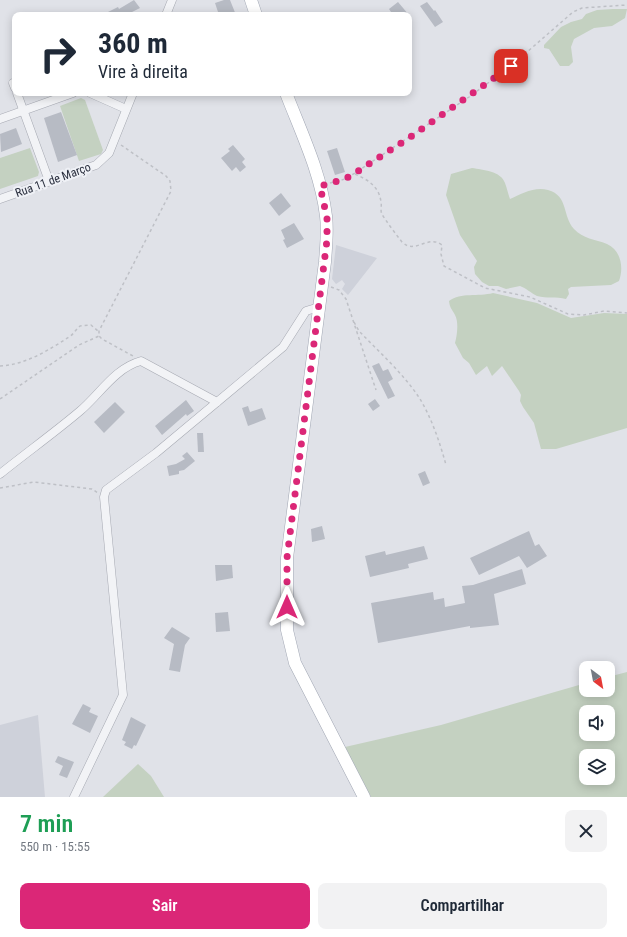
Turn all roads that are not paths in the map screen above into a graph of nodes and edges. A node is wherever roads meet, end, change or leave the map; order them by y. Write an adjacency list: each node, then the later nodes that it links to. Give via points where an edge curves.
1 (172, 0): 3 (street)
2 (251, 0): 4 (main road)
3 (167, 12)
4 (255, 12)
5 (18, 96): 11 (street)
6 (65, 96): 11 (street)
7 (97, 96): 10 (street)
8 (132, 96): 10 (street, Rua 11 de Março)
9 (287, 96): 15 (main road, via 320,186 327,218 327,240)
10 (126, 109): 13 (street, Rua 11 de Março, via 109,153 96,164)
11 (24, 111): 12 (street); 13 (street)
12 (0, 119)
13 (49, 181): 14 (street, Rua 11 de Março)
14 (0, 199)
15 (318, 307): 16 (street, via 306,311 283,347); 19 (main road, via 287,558 287,630 295,663)
16 (217, 402): 17 (street, via 141,361 119,371 88,404); 18 (street, via 156,453 106,490 104,497 124,695)
17 (0, 474)
18 (74, 797)
19 (364, 797)

